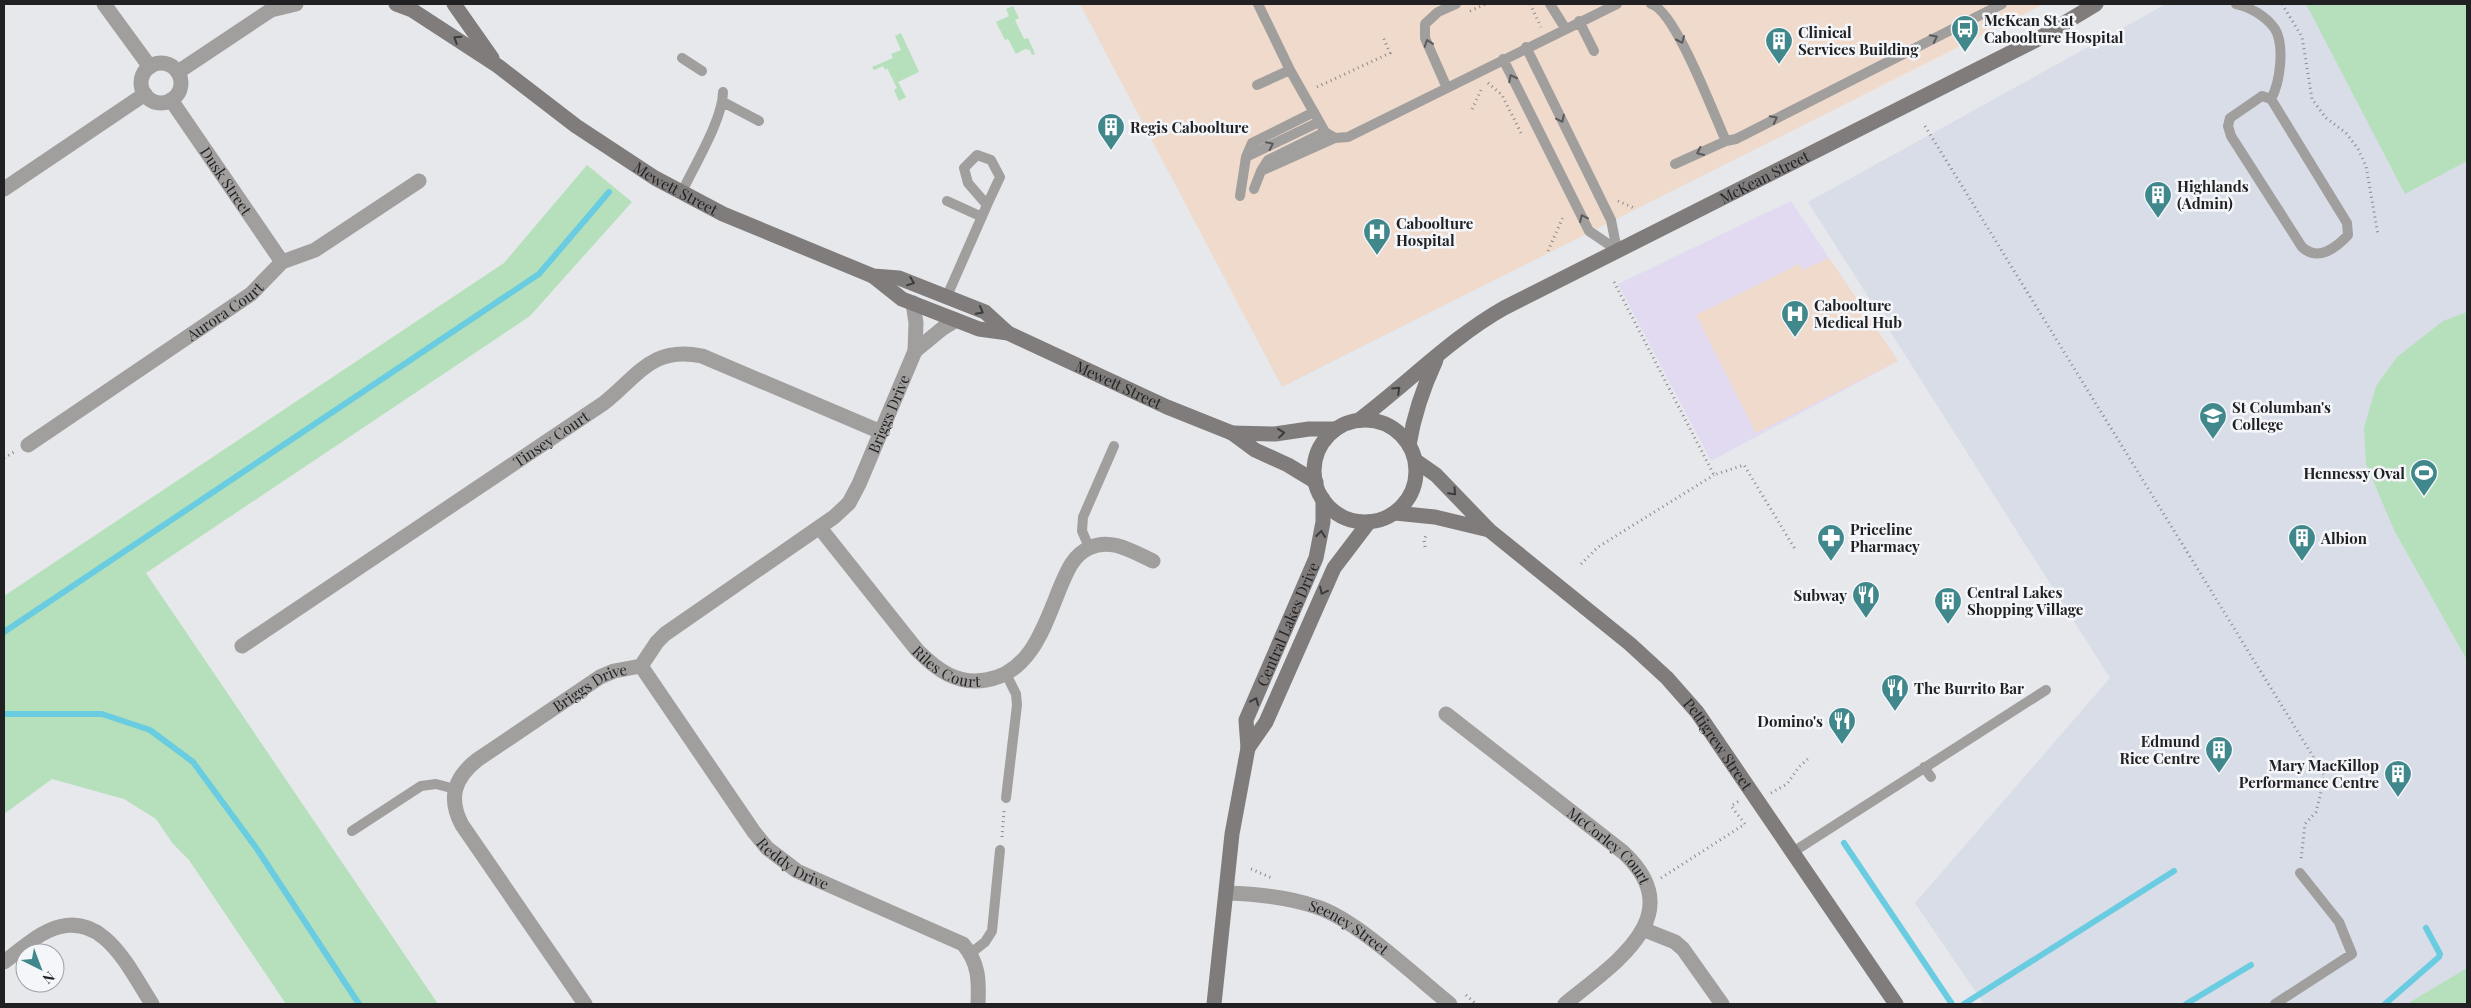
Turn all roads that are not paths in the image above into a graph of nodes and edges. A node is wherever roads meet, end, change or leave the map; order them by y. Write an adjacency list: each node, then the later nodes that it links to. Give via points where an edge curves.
1 (104, 4): 21 (street)
2 (296, 4): 13 (street)
3 (396, 4): 20 (main road, Mewett Street, one-way to 3, via 412,10)
4 (454, 4): 20 (main road, Mewett Street)
5 (1258, 4): 22 (lane)
6 (1456, 4): 26 (lane, one-way to 6, via 1425,38 1425,24 1438,12)
7 (1550, 4): 15 (lane)
8 (1617, 4): 14 (lane)
9 (1651, 4): 35 (lane, one-way to 35, via 1657,5 1676,29)
10 (2002, 4): 35 (lane, one-way to 10)
11 (2096, 4): 47 (main road, McKean Street, via 2051,32)
12 (2236, 4): 28 (lane, via 2250,7 2275,30 2281,58 2277,89)
13 (274, 7): 24 (street)
14 (1579, 21): 15 (lane); 17 (lane)
15 (1565, 28): 16 (lane)
16 (1526, 48): 19 (lane); 47 (lane, one-way to 47, via 1611,220)
17 (1594, 51)
18 (682, 58): 23 (lane)
19 (1503, 60): 26 (lane); 47 (lane, one-way to 19, via 1589,230)
20 (498, 66): 42 (main road, Mewett Street, via 624,160)
21 (150, 67): 24 (street, via 168,64); 27 (street, via 142,76)
22 (1290, 70): 25 (lane); 30 (lane)
23 (702, 71)
24 (178, 72): 29 (street, via 180,90)
25 (1257, 85)
26 (1447, 88): 34 (lane, via 1348,137)
27 (145, 94): 29 (street, via 154,101); 40 (street)
28 (2271, 99): 28 (lane, via 2347,223 2348,235 2340,244 2319,255 2308,253 2302,247 2231,136 2230,118 2262,96)
29 (171, 100): 48 (street, Dusk Street)
30 (1314, 112): 32 (lane); 36 (lane, via 1252,142)
31 (759, 121): 42 (lane, via 723,97)
32 (1320, 122): 33 (lane); 36 (lane, one-way to 32)
33 (1325, 132): 34 (lane); 38 (lane, via 1268,160)
34 (1335, 138): 38 (lane)
35 (1726, 141): 37 (lane, one-way to 37)
36 (1246, 157): 43 (lane)
37 (1675, 164)
38 (1261, 172): 41 (lane)
39 (419, 181): 48 (street, Aurora Court, via 315,250)
40 (4, 189)
41 (1254, 189)
42 (682, 192): 49 (main road, Mewett Street, via 723,214)
43 (1240, 196)
44 (947, 202): 46 (lane)
45 (987, 205): 45 (lane, via 968,183 964,168 977,155 991,160 1000,178); 46 (lane)
46 (982, 217): 50 (lane)
47 (1617, 250): 55 (main road, McKean Street, via 1476,324)
48 (282, 262): 60 (street, Aurora Court, via 251,294)
49 (873, 276): 50 (main road, Mewett Street, one-way to 50, via 899,278); 51 (main road, Mewett Street, via 895,294)
50 (947, 296): 53 (main road, Mewett Street, one-way to 53, via 985,312)
51 (913, 303): 52 (main road, Mewett Street); 54 (street, Briggs Drive)
52 (956, 320): 53 (main road, Mewett Street, via 979,329); 54 (street, Briggs Drive)
53 (1008, 333): 59 (main road, Mewett Street, via 1166,407)
54 (915, 351): 58 (street, Briggs Drive)
55 (1438, 357): 56 (main road, McKean Street, one-way to 55); 61 (main road, McKean Street, via 1422,388)
56 (1359, 420): 57 (main road); 61 (main road, via 1388,425)
57 (1336, 429): 59 (main road, Mewett Street, one-way to 57, via 1275,434); 64 (main road, via 1318,453 1314,468)
58 (881, 432): 68 (street, Briggs Drive, via 849,503); 72 (street, Tinsey Court, via 702,356 671,353 654,360 604,403)
59 (1232, 433): 64 (main road, Mewett Street, via 1255,450)
60 (28, 444)
61 (1409, 444): 63 (main road)
62 (1114, 446): 70 (lane, via 1083,516 1082,530)
63 (1416, 461): 66 (main road, via 1413,490); 69 (main road, Pettigrew Street, one-way to 69, via 1436,475)
64 (1316, 482): 65 (main road)
65 (1323, 499): 67 (main road, via 1343,517); 77 (main road, Central Lakes Drive, one-way to 65, via 1246,720 1316,558 1323,522)
66 (1395, 513): 67 (main road); 69 (main road, Pettigrew Street, via 1435,517)
67 (1369, 522): 77 (main road, Central Lakes Drive, one-way to 77, via 1334,568 1266,722)
68 (820, 528): 73 (street, Briggs Drive, via 665,634); 74 (street, Riles Court, via 930,663 960,680 991,680)
69 (1489, 530): 84 (main road, Pettigrew Street, via 1623,638 1667,678 1719,742)
70 (1089, 547): 71 (street, via 1102,543 1116,544); 74 (street, Riles Court, via 1070,565 1029,654)
71 (1153, 561)
72 (242, 646)
73 (641, 666): 80 (street, Briggs Drive, via 600,677 476,760 459,778); 88 (street, Reddy Drive, via 767,848 797,871 963,944)
74 (1006, 674): 81 (lane, via 1016,694 1017,706)
75 (2046, 690): 78 (lane)
76 (1446, 714): 87 (street, McCorley Court, via 1636,863 1646,882 1649,897)
77 (1248, 748): 86 (main road, Central Lakes Drive, via 1232,834)
78 (1924, 766): 79 (lane); 84 (lane)
79 (1931, 777)
80 (455, 789): 82 (lane, via 436,784 422,786); 91 (street, via 455,807 462,825)
81 (1006, 798)
82 (352, 831)
83 (1000, 850): 88 (lane, via 992,931 985,942)
84 (1793, 852): 97 (main road, Pettigrew Street)
85 (2300, 873): 98 (lane, via 2340,922 2352,954)
86 (1227, 893): 93 (main road, Central Lakes Drive); 94 (street, Seeney Street, via 1295,901 1341,918)
87 (1645, 930): 95 (street, via 1628,950); 96 (street, via 1683,949)
88 (971, 953): 92 (street, via 979,978)
89 (4, 962): 90 (street, via 46,932 60,926 84,926 98,932 113,945)
90 (152, 1004)
91 (585, 1004)
92 (978, 1004)
93 (1214, 1004)
94 (1450, 1004)
95 (1565, 1004)
96 (1722, 1004)
97 (1896, 1004)
98 (2275, 1004)

